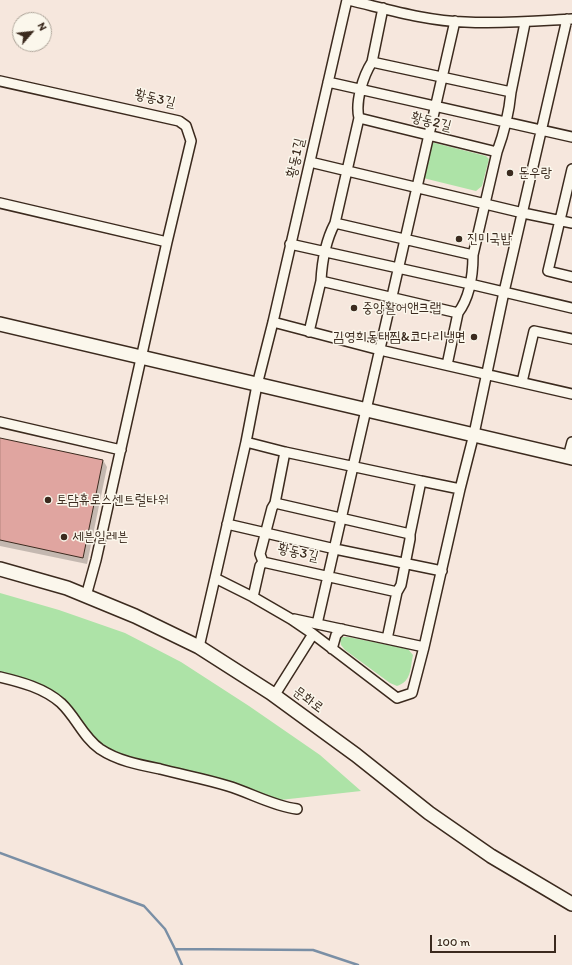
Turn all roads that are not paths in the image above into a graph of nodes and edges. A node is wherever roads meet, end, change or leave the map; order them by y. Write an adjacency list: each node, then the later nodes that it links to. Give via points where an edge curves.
1 (348, 0): 2 (street, 황동1길); 9 (street, 황동1길)
2 (383, 8): 4 (street, 황동1길, via 422,17); 6 (street)
3 (569, 19): 5 (street, 황동1길); 15 (street)
4 (456, 21): 5 (street, 황동1길); 7 (street)
5 (525, 23): 11 (street)
6 (372, 62): 7 (street); 10 (street, via 365,73)
7 (443, 77): 11 (street); 12 (street)
8 (0, 81): 30 (street, 황동3길, via 179,121 186,126 191,141)
9 (328, 82): 10 (street); 19 (street, 황동1길)
10 (362, 89): 12 (street); 13 (street, via 357,110)
11 (511, 92): 14 (street)
12 (436, 106): 14 (street); 16 (street)
13 (359, 118): 16 (street, 황동2길); 21 (street)
14 (506, 122): 15 (street); 18 (street)
15 (542, 130): 17 (street); 25 (street)
16 (429, 136): 18 (street, 황동2길); 22 (street)
17 (572, 137)
18 (496, 152): 24 (street)
19 (310, 162): 21 (street); 31 (street, 황동1길)
20 (572, 168): 26 (street)
21 (346, 171): 22 (street); 27 (street)
22 (417, 188): 24 (street); 29 (street)
23 (0, 203): 30 (street)
24 (484, 204): 25 (street); 33 (street)
25 (523, 213): 26 (street); 38 (street)
26 (560, 220): 28 (street); 35 (street, via 548,271)
27 (335, 223): 29 (street); 32 (street)
28 (572, 223)
29 (406, 240): 33 (street); 34 (street)
30 (167, 242): 47 (street, 황동3길)
31 (290, 244): 32 (street); 42 (street, 황동1길)
32 (325, 252): 34 (street); 36 (street)
33 (473, 255): 37 (street)
34 (399, 269): 37 (street); 39 (street)
35 (572, 277)
36 (321, 281): 39 (street); 44 (street)
37 (470, 284): 38 (street); 41 (street, via 464,304)
38 (504, 292): 40 (street); 49 (street)
39 (392, 297): 41 (street); 46 (street)
40 (572, 308)
41 (458, 313): 48 (street)
42 (273, 322): 44 (street); 51 (street, 황동1길)
43 (0, 324): 47 (street)
44 (309, 332): 46 (street)
45 (572, 339): 50 (street, via 534,331)
46 (380, 350): 48 (street); 53 (street)
47 (142, 357): 51 (street); 58 (street, 황동3길)
48 (447, 365): 49 (street)
49 (487, 375): 50 (street); 55 (street)
50 (522, 382): 52 (street)
51 (257, 385): 53 (street); 56 (street)
52 (572, 394)
53 (366, 410): 55 (street); 61 (street)
54 (0, 422): 58 (street)
55 (474, 434): 60 (street); 63 (street)
56 (246, 442): 59 (street); 66 (street)
57 (572, 442): 60 (street)
58 (121, 450): 77 (street, 황동3길)
59 (285, 452): 61 (street); 64 (street)
60 (570, 457)
61 (353, 467): 62 (street); 65 (street)
62 (422, 481): 63 (street); 68 (street)
63 (460, 489): 73 (street)
64 (275, 503): 65 (street); 67 (street)
65 (342, 518): 68 (street); 69 (street)
66 (227, 524): 67 (street); 75 (street)
67 (265, 533): 69 (street); 70 (street, via 260,554)
68 (410, 534): 71 (street)
69 (334, 549): 71 (street); 74 (street)
70 (263, 562): 74 (street, 황동3길); 78 (street, 황동3길)
71 (405, 563): 73 (street); 76 (street)
72 (0, 569): 77 (street, 문화로)
73 (442, 571): 85 (street)
74 (329, 577): 76 (street, 황동3길); 80 (street)
75 (215, 578): 78 (street); 84 (street)
76 (397, 592): 83 (street)
77 (86, 596): 84 (street, 문화로)
78 (253, 597): 79 (street)
79 (291, 619): 80 (street); 82 (street)
80 (317, 624): 81 (street)
81 (342, 629): 83 (street); 86 (street, via 336,635)
82 (314, 634): 86 (street); 88 (street)
83 (387, 639): 85 (street)
84 (199, 647): 88 (street, 문화로)
85 (424, 647): 86 (street, via 412,693 397,698)
86 (332, 649)
87 (0, 677): 89 (street, via 34,687 62,704 89,739 112,756 230,786 287,808)
88 (274, 696): 90 (street, 문화로, via 490,856)
89 (297, 809)
90 (572, 904)

